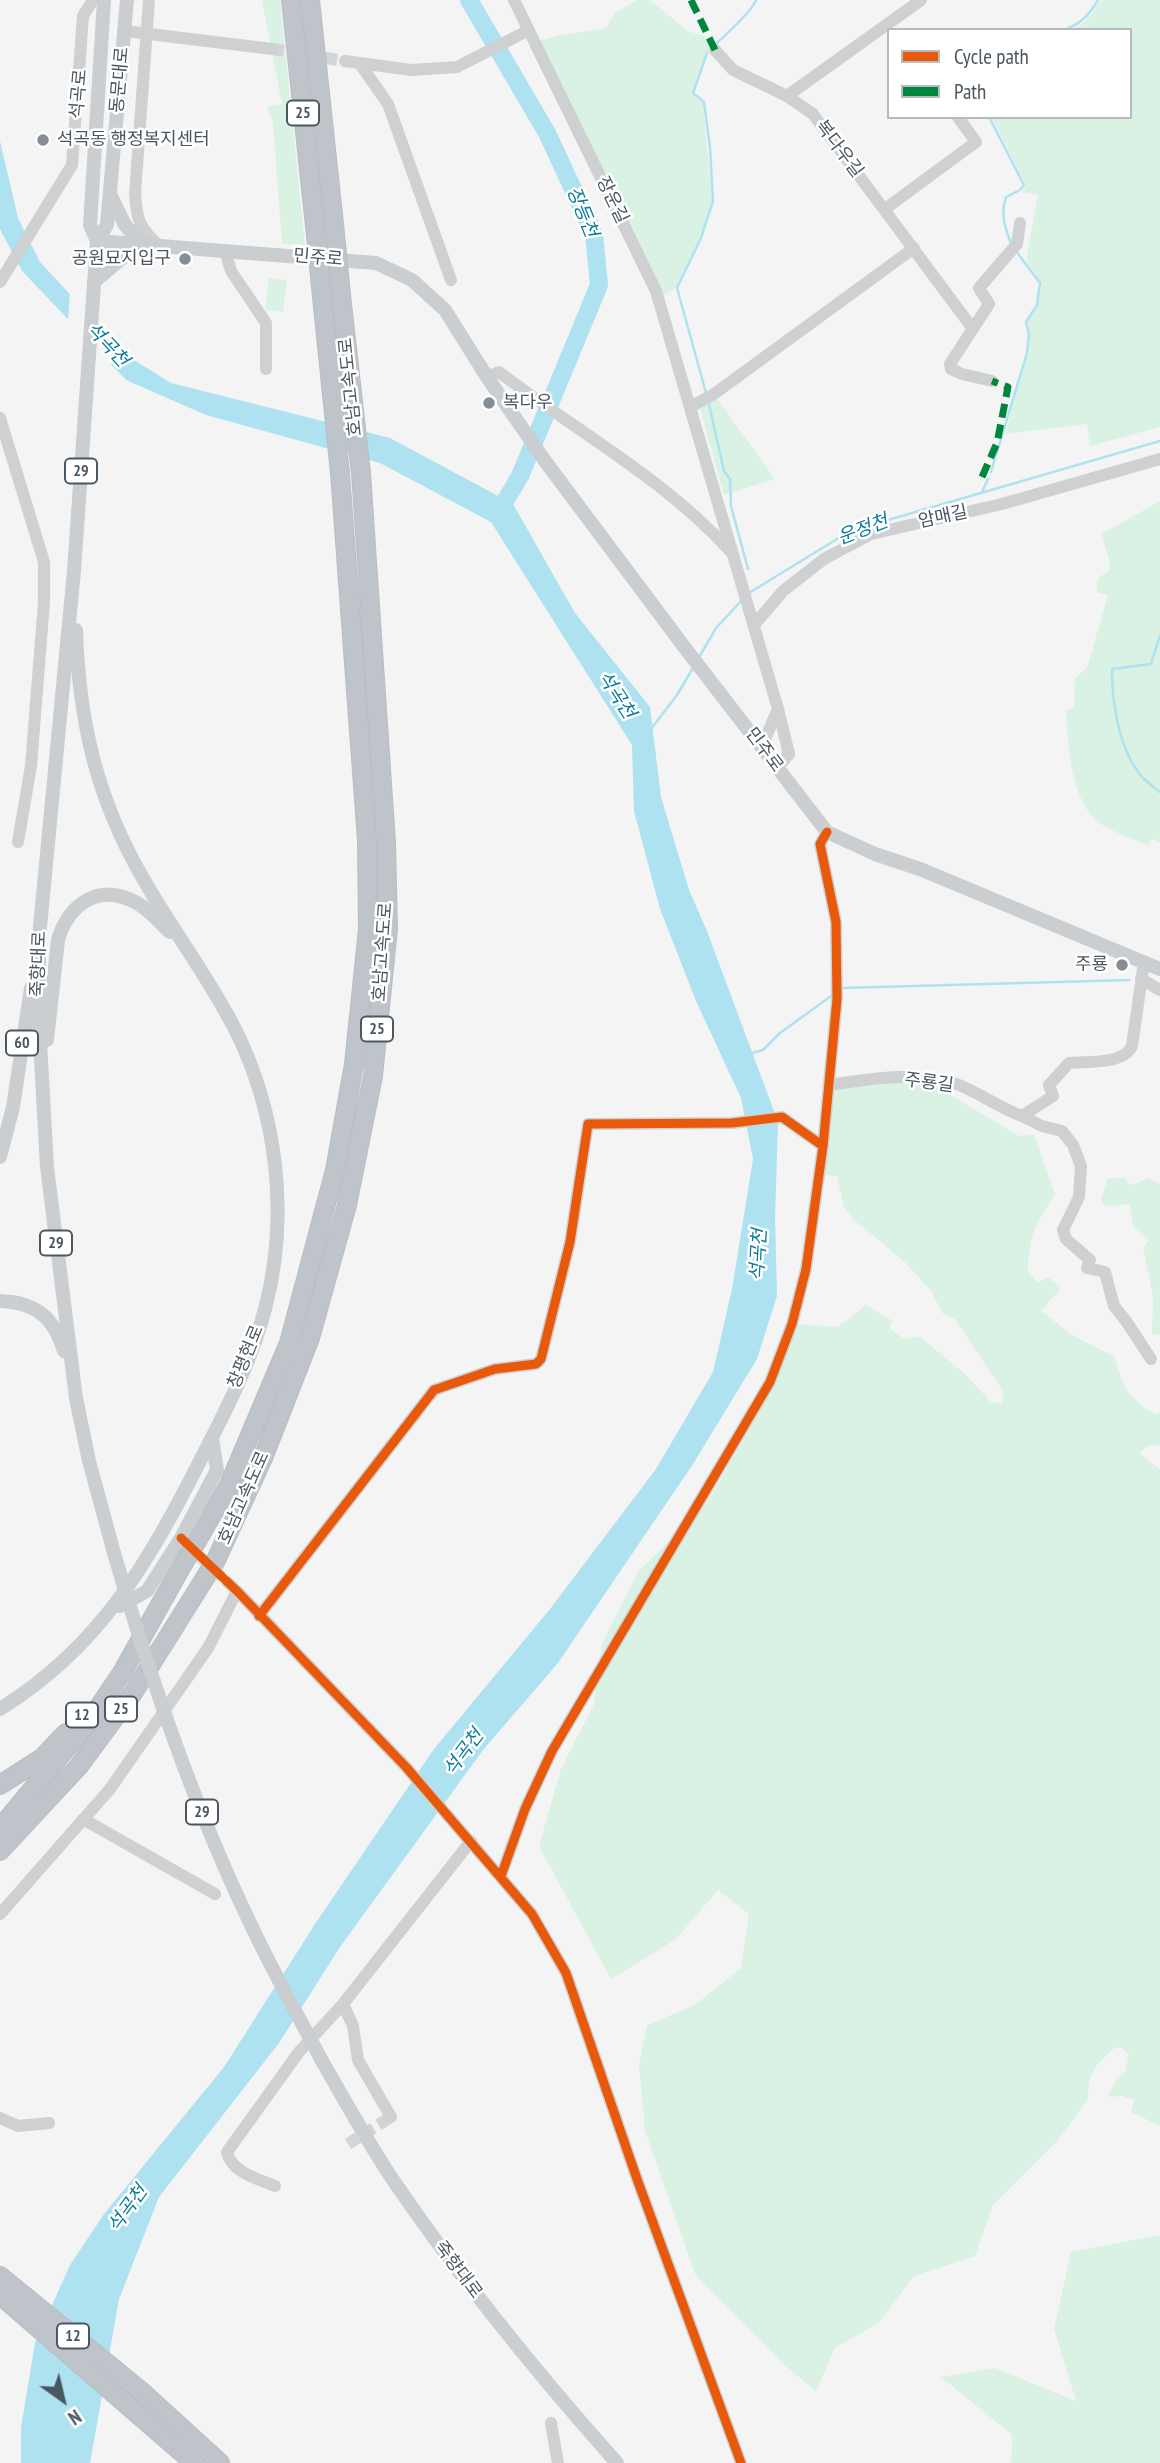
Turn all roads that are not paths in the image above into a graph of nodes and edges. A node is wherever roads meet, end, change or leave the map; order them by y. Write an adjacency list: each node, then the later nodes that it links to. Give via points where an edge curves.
1 (99, 0): 22 (main road, 동문대로 / 29, via 89,225); 27 (street, 석곡로, via 83,16 72,165)
2 (127, 0): 11 (main road, 동문대로 / 29)
3 (149, 0): 12 (street, 동문대로)
4 (291, 0): 61 (highway, 호남고속도로 / 25, bridge, via 340,472 368,929 355,1064 335,1170 289,1343 229,1485)
5 (310, 0): 66 (highway, 호남고속도로 / 25, bridge, via 361,473 386,843 388,929 373,1076 347,1205 310,1338 263,1458 216,1560 133,1693 79,1766)
6 (514, 0): 10 (street, 장운길)
7 (921, 0): 8 (street)
8 (889, 27)
9 (887, 28): 17 (street)
10 (529, 30): 16 (street, via 457,67 411,70); 35 (street, 장운길, via 656,291)
11 (125, 32): 12 (street); 19 (main road, 동문대로 / 29)
12 (147, 33): 13 (street); 24 (street, 동문대로, via 135,194 139,223)
13 (272, 49)
14 (715, 50): 17 (street, 복다우길, via 733,70)
15 (345, 61): 16 (street)
16 (360, 64): 28 (street, via 388,104)
17 (787, 96): 20 (street, 복다우길, via 813,114)
18 (959, 119): 20 (street, via 976,142)
19 (110, 195): 22 (main road, 동문대로 / 29, via 107,226); 23 (main road, via 125,225)
20 (884, 208): 25 (street, 복다우길)
21 (1020, 223): 30 (street, via 1017,244 979,288 989,304)
22 (97, 241): 23 (main road, 민주로); 29 (main road, 동문대로 / 29)
23 (142, 244): 24 (main road, 민주로); 29 (main road)
24 (159, 246): 26 (main road, 민주로)
25 (914, 248): 30 (street, 복다우길); 35 (street)
26 (225, 251): 31 (street, via 231,271 267,323); 33 (main road, 민주로, via 376,263 401,273 445,310)
27 (2, 278)
28 (451, 279)
29 (94, 284): 32 (main road, 동문대로 / 29)
30 (973, 329): 34 (street, via 950,363 951,369)
31 (266, 369)
32 (87, 370): 39 (main road, 죽향대로 / 29)
33 (487, 377): 38 (street, via 499,372 687,507); 42 (main road, 민주로, via 545,461)
34 (992, 381)
35 (690, 407): 38 (street, 장운길)
36 (0, 418): 45 (street, via 44,562 31,766)
37 (1160, 459): 40 (street, 암매길, via 1002,504 871,534 824,559)
38 (733, 554): 40 (street, 장운길)
39 (74, 571): 46 (main road, 죽향대로 / 29); 47 (main road, 창평현로, via 83,710 97,779 143,880)
40 (752, 620): 41 (street, 장운길)
41 (778, 709): 42 (street); 43 (street, 장운길, via 789,754)
42 (762, 746): 43 (main road, 민주로)
43 (777, 768): 44 (main road, 민주로)
44 (827, 831): 48 (main road, 민주로, via 875,855); 52 (street, via 820,844 836,922 838,985)
45 (18, 842)
46 (40, 928): 53 (main road, 죽향대로 / 29); 56 (main road, 60, via 13,1107)
47 (184, 945): 53 (main road, via 135,901 119,895 86,900 73,910 58,940); 62 (main road, 창평현로, via 235,1030 267,1118 277,1220 266,1305 212,1437 146,1562 68,1659)
48 (1144, 961): 49 (main road, 민주로); 50 (street)
49 (1160, 969)
50 (1141, 979): 51 (street); 54 (street, via 1129,1051 1121,1057 1069,1063 1049,1085 1053,1096)
51 (1160, 990)
52 (829, 1085): 54 (street, 주룡길, via 904,1078 943,1081); 55 (street)
53 (42, 1087): 59 (main road, 죽향대로 / 29, via 48,1180)
54 (1022, 1116): 58 (street, 주룡길, via 1062,1131 1073,1144 1081,1166 1079,1197 1063,1230 1066,1239 1090,1260 1087,1268 1105,1272 1114,1306)
55 (823, 1146): 60 (street, via 782,1117 588,1124 570,1242 541,1359 434,1390); 70 (street, via 806,1269 770,1382 552,1751)
56 (0, 1157)
57 (0, 1301): 59 (main road, via 19,1301 50,1320 61,1341)
58 (1151, 1359)
59 (76, 1398): 83 (main road, 죽향대로 / 29, bridge, via 114,1553 159,1697 205,1821 252,1927 321,2059 431,2235 538,2372)
60 (260, 1616): 64 (street, via 237,1591 208,1648 110,1789); 67 (street, via 407,1767)
61 (146, 1627): 63 (highway, 12, via 79,1719 42,1758); 65 (highway, 호남고속도로 / 25, via 90,1720)
62 (0, 1709)
63 (0, 1785)
64 (83, 1819): 71 (street); 72 (street)
65 (0, 1829)
66 (21, 1829): 68 (highway, 호남고속도로 / 25); 69 (highway)
67 (471, 1842): 70 (street); 73 (street)
68 (0, 1850)
69 (0, 1861)
70 (501, 1876): 84 (street, via 533,1914 566,1973)
71 (215, 1894)
72 (0, 1914)
73 (343, 2004): 74 (street, via 353,2026 358,2060); 77 (street, via 299,2052 227,2152 244,2174)
74 (391, 2117)
75 (0, 2118): 76 (street, via 18,2126)
76 (49, 2123)
77 (275, 2186)
78 (1, 2281): 80 (highway, 12); 81 (highway, 12, via 141,2391)
79 (551, 2423): 82 (street)
80 (194, 2463)
81 (220, 2463)
82 (558, 2463)
83 (617, 2463)
84 (741, 2463)

